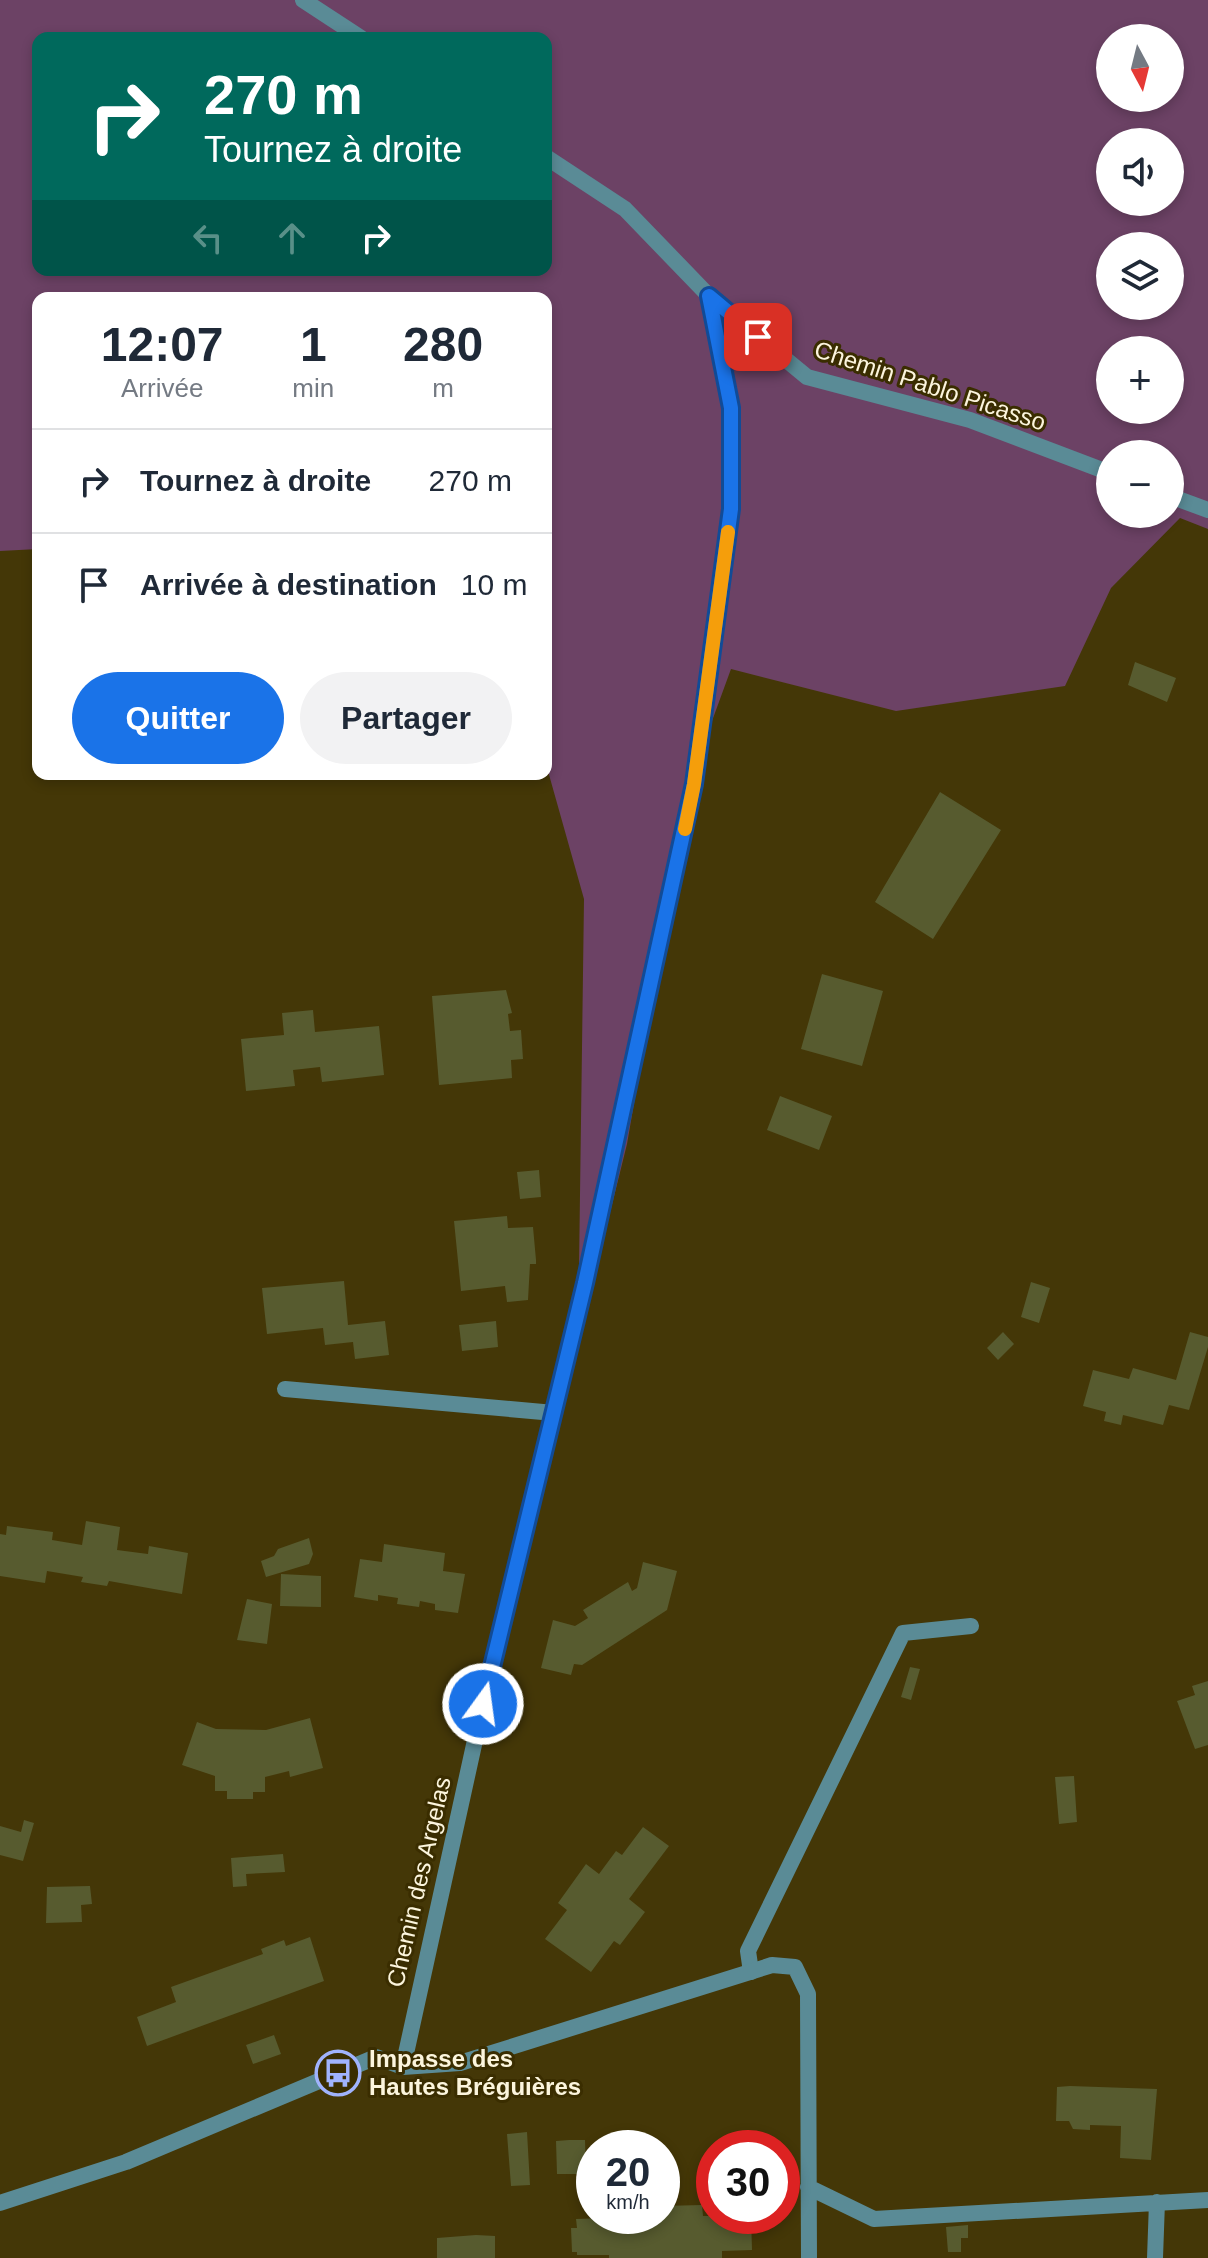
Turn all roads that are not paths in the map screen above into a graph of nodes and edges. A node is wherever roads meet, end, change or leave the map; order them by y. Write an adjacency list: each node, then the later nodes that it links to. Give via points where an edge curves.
1 (303, 0): 2 (street)
2 (352, 32)
3 (552, 161): 4 (street, Chemin Pablo Picasso, via 625,209)
4 (709, 296): 5 (street, Chemin Pablo Picasso, via 807,377 970,420); 9 (street, Chemin des Argelas, via 731,408 731,509 697,769)
5 (1096, 468)
6 (1184, 501): 7 (street)
7 (1208, 510)
8 (285, 1389): 9 (street)
9 (554, 1413): 12 (street, Chemin des Argelas)
10 (971, 1626): 11 (street, via 903,1633 748,1951)
11 (751, 1972): 12 (street, via 460,2063); 13 (street, via 772,1965 795,1967 808,1994)
12 (403, 2067): 16 (street, via 376,2057 126,2162)
13 (808, 2187): 15 (street, via 874,2219); 17 (street)
14 (1208, 2200): 15 (street)
15 (1157, 2202): 18 (street)
16 (0, 2203)
17 (809, 2258)
18 (1155, 2258)

